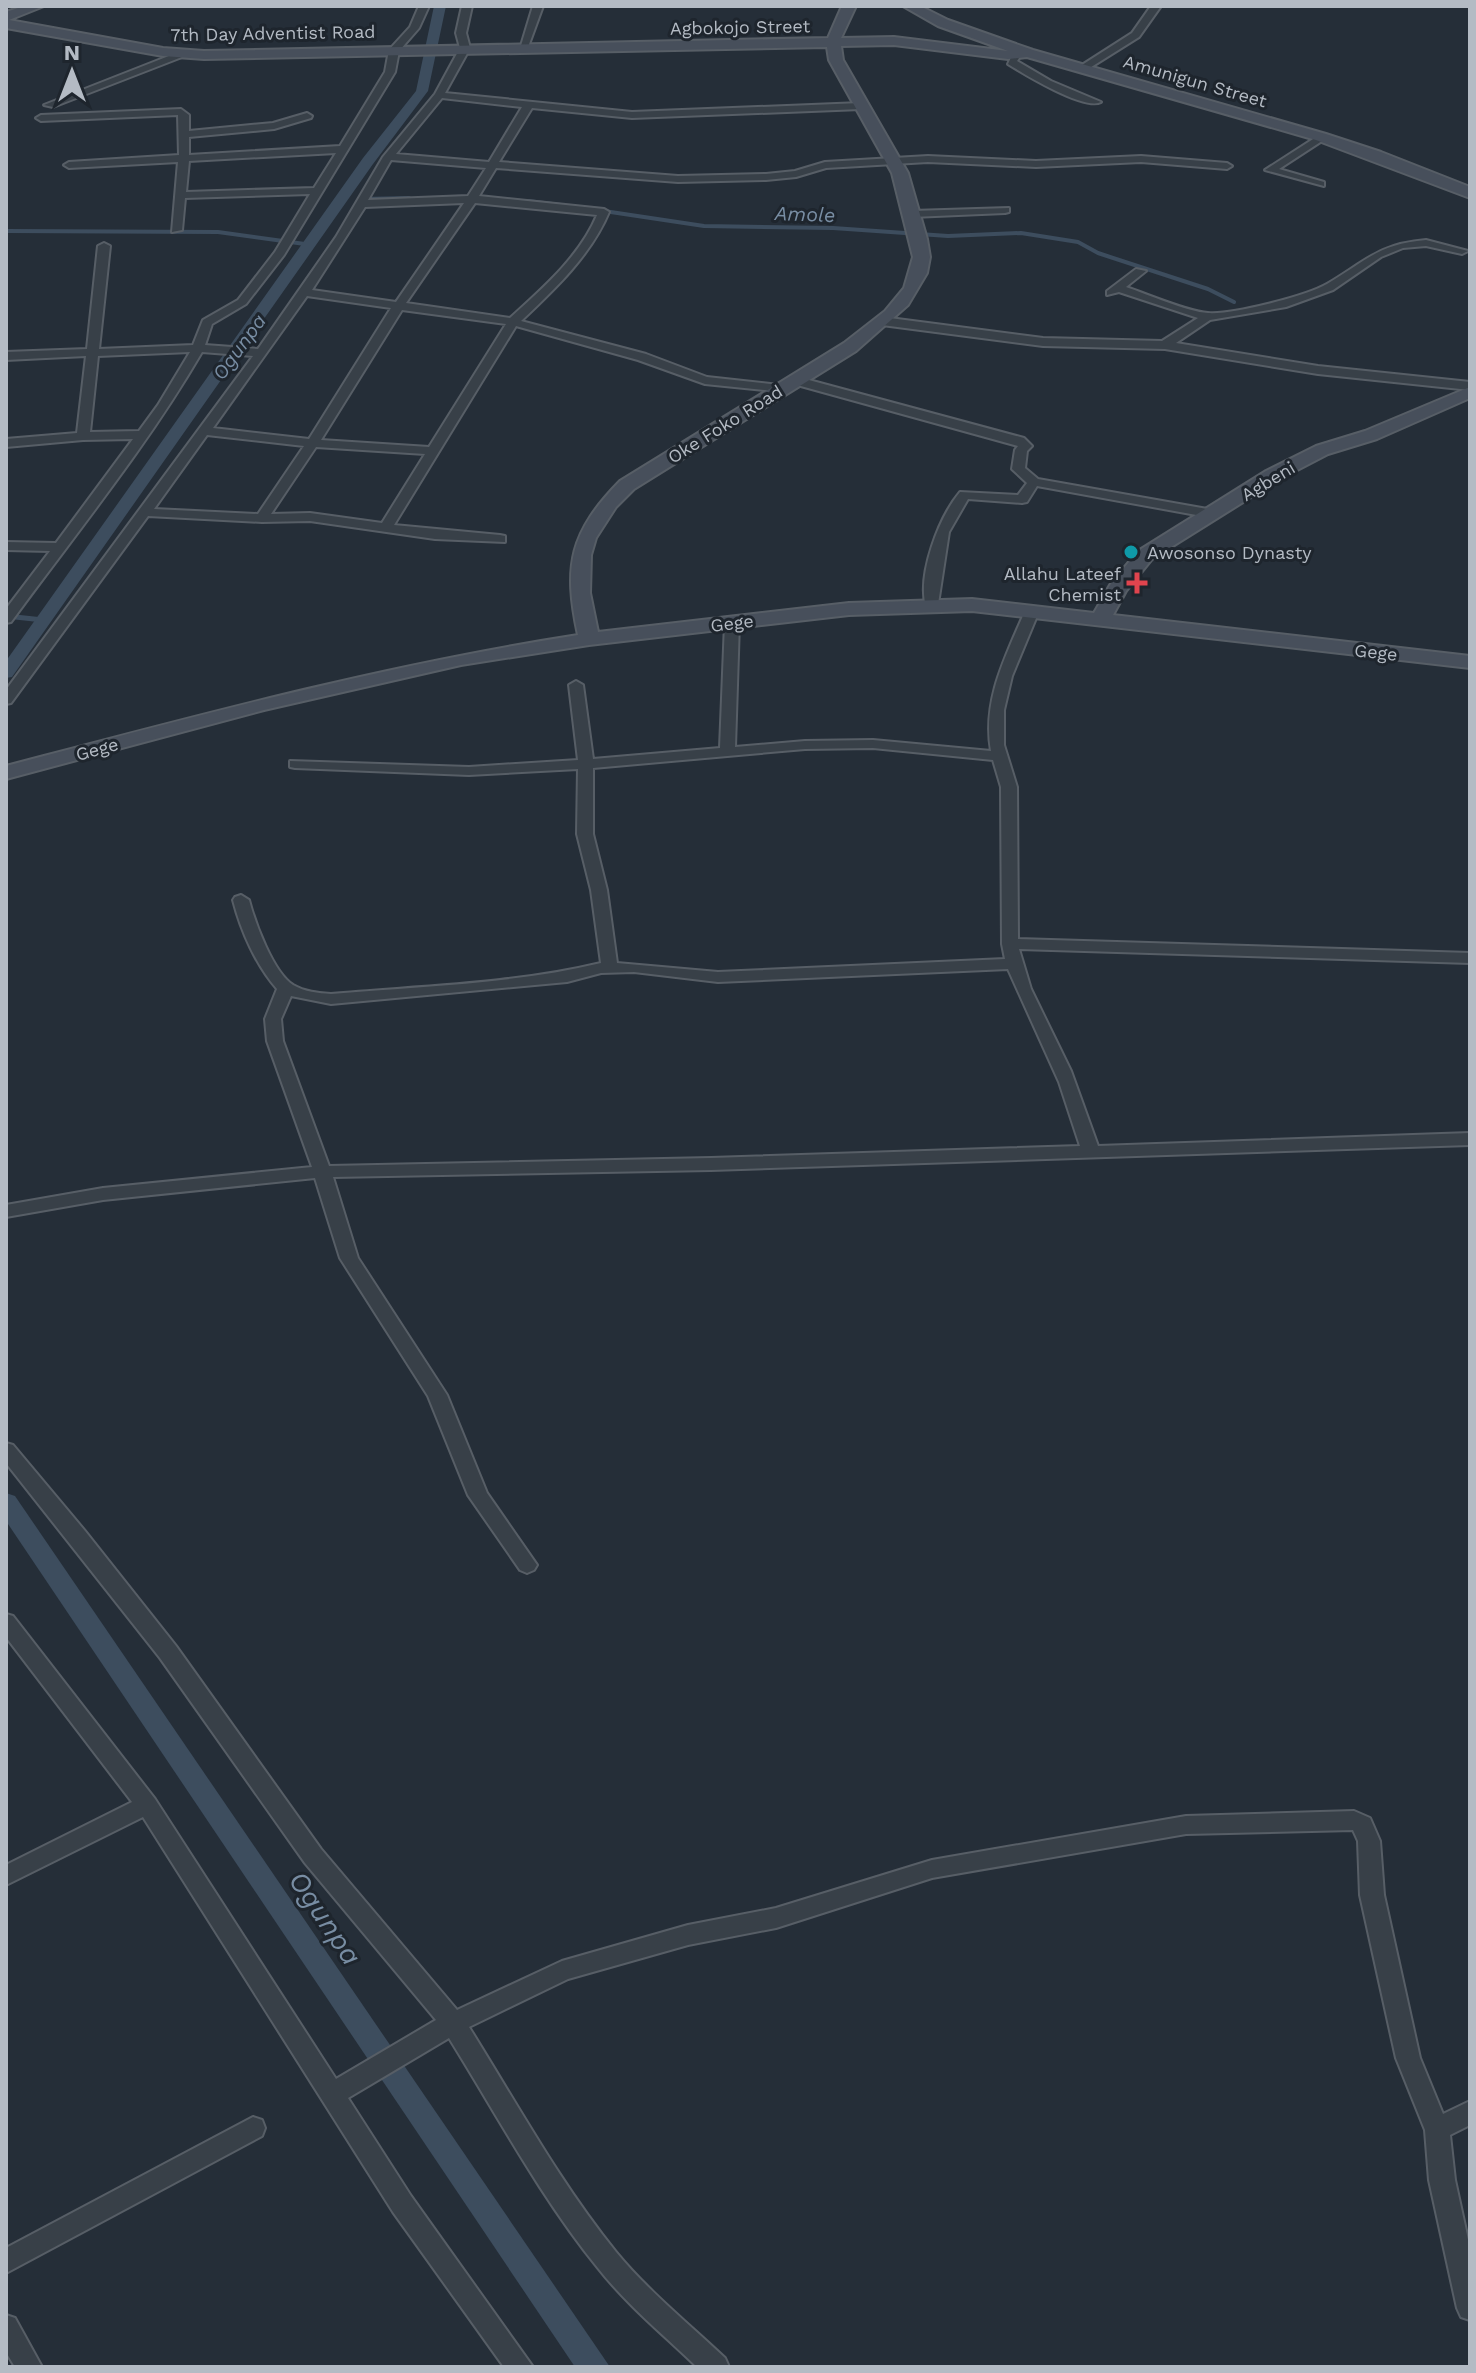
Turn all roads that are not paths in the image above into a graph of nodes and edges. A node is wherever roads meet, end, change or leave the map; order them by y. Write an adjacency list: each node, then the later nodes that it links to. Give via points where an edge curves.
1 (19, 6): 9 (street)
2 (37, 6): 10 (street)
3 (424, 6): 17 (street)
4 (467, 6): 16 (street)
5 (538, 6): 15 (street)
6 (849, 6): 14 (street)
7 (910, 6): 18 (street, Amunigun Street)
8 (1156, 6): 20 (street, via 1136,35)
9 (6, 11)
10 (6, 17)
11 (6, 24): 13 (street, 7th Day Adventist Road)
12 (6, 34): 13 (street)
13 (54, 35): 19 (street, 7th Day Adventist Road)
14 (832, 43): 15 (street, Agbokojo Street); 18 (street, Agbokojo Street, via 894,41); 25 (street, Oke Foko Road, via 841,74)
15 (523, 47): 16 (street, Agbokojo Street)
16 (458, 48): 17 (street, 7th Day Adventist Road); 21 (street)
17 (397, 50): 19 (street, 7th Day Adventist Road); 30 (street, via 390,72)
18 (1022, 54): 20 (street, Amunigun Street); 22 (street, via 1011,62)
19 (179, 55): 24 (street)
20 (1085, 67): 29 (street, Amunigun Street)
21 (439, 95): 23 (street); 31 (street)
22 (1096, 102)
23 (529, 104): 25 (street, via 632,115); 35 (street)
24 (49, 105)
25 (861, 106): 33 (street, Oke Foko Road)
26 (307, 116): 28 (street, via 274,126)
27 (41, 118): 28 (street, via 181,112)
28 (185, 134): 32 (street)
29 (1321, 137): 37 (street, via 1270,170); 39 (street, Amunigun Street)
30 (343, 149): 32 (street); 38 (street)
31 (388, 157): 35 (street); 42 (street)
32 (184, 158): 34 (street); 40 (street)
33 (895, 160): 35 (street, via 720,179); 36 (street, via 1036,164 1141,159); 44 (street, Oke Foko Road)
34 (69, 165)
35 (491, 165): 41 (street)
36 (1227, 166)
37 (1320, 184)
38 (319, 191): 40 (street); 55 (street, via 242,302 207,322)
39 (1468, 192)
40 (180, 195): 45 (street)
41 (472, 199): 42 (street); 50 (street); 53 (street, via 604,212 595,233 549,289)
42 (361, 204): 49 (street)
43 (1005, 210): 44 (street)
44 (912, 214): 52 (street, Oke Foko Road, via 921,271 917,285)
45 (176, 230)
46 (104, 246): 56 (street)
47 (1462, 251): 51 (street, via 1426,243 1401,245 1329,288 1286,304)
48 (1140, 271): 51 (street, via 1113,292)
49 (304, 292): 50 (street); 57 (street)
50 (399, 305): 53 (street); 65 (street)
51 (1207, 317): 54 (street)
52 (882, 321): 54 (street, via 1043,342); 59 (street, Oke Foko Road)
53 (513, 322): 59 (street, via 705,380); 67 (street)
54 (1165, 345): 60 (street, via 1318,370)
55 (202, 348): 56 (street); 57 (street); 63 (street)
56 (90, 352): 58 (street); 64 (street)
57 (258, 352): 62 (street)
58 (6, 356)
59 (787, 384): 68 (street, via 1020,441 1026,446 1018,469); 81 (street, Oke Foko Road, via 608,502 580,556 580,602)
60 (1470, 386)
61 (1470, 392): 70 (street, Agbeni, via 1322,450)
62 (202, 431): 65 (street); 69 (street)
63 (143, 435): 64 (street); 75 (street)
64 (83, 436): 66 (street)
65 (314, 441): 67 (street); 71 (street)
66 (6, 443)
67 (431, 451): 72 (street)
68 (1034, 482): 70 (street); 76 (street, via 1022,499 965,495 957,503 939,547)
69 (144, 512): 71 (street); 84 (street)
70 (1213, 514): 79 (street, Agbeni, via 1145,555)
71 (262, 518): 72 (street, via 310,517)
72 (387, 526): 73 (street)
73 (500, 539)
74 (6, 546): 75 (street)
75 (61, 547): 78 (street)
76 (931, 604): 77 (street, Gege); 80 (street, Gege)
77 (1032, 611): 79 (street, Gege); 86 (street, via 1001,689 995,726)
78 (6, 619)
79 (1101, 619): 82 (street, Gege)
80 (732, 623): 81 (street, Gege); 85 (street)
81 (589, 639): 89 (street, Gege, via 461,659 347,685)
82 (1470, 662)
83 (576, 685): 88 (street)
84 (6, 700)
85 (727, 751): 86 (street, via 873,744); 88 (street)
86 (1001, 756): 91 (street, via 1009,787)
87 (295, 764): 88 (street, via 469,771)
88 (586, 765): 94 (street, via 585,834)
89 (6, 773)
90 (241, 900): 95 (street, via 259,950)
91 (1010, 944): 92 (street); 93 (street)
92 (1470, 958)
93 (1013, 964): 94 (street, via 718,977); 97 (street, via 1074,1096)
94 (610, 968): 95 (street, via 567,977 331,999)
95 (286, 988): 98 (street, via 273,1019 275,1041)
96 (1470, 1139): 97 (street)
97 (1091, 1153): 98 (street)
98 (321, 1172): 99 (street, via 103,1194); 101 (street, via 349,1258 437,1395 478,1495)
99 (6, 1211)
100 (6, 1450): 105 (street, via 159,1640 313,1856)
101 (527, 1565)
102 (6, 1622): 103 (street)
103 (147, 1805): 104 (street); 106 (street)
104 (6, 1876)
105 (450, 2025): 106 (street); 109 (street, via 562,1971 688,1935 776,1918 932,1869 1186,1825 1354,1820 1362,1824 1369,1841 1372,1895 1408,2058); 115 (street, via 606,2259)
106 (332, 2094): 114 (street, via 402,2204)
107 (1470, 2112): 109 (street)
108 (253, 2128): 110 (street)
109 (1437, 2130): 111 (street, via 1442,2180)
110 (6, 2261)
111 (1470, 2308)
112 (6, 2327): 113 (street)
113 (29, 2367)
114 (520, 2367)
115 (716, 2367)

